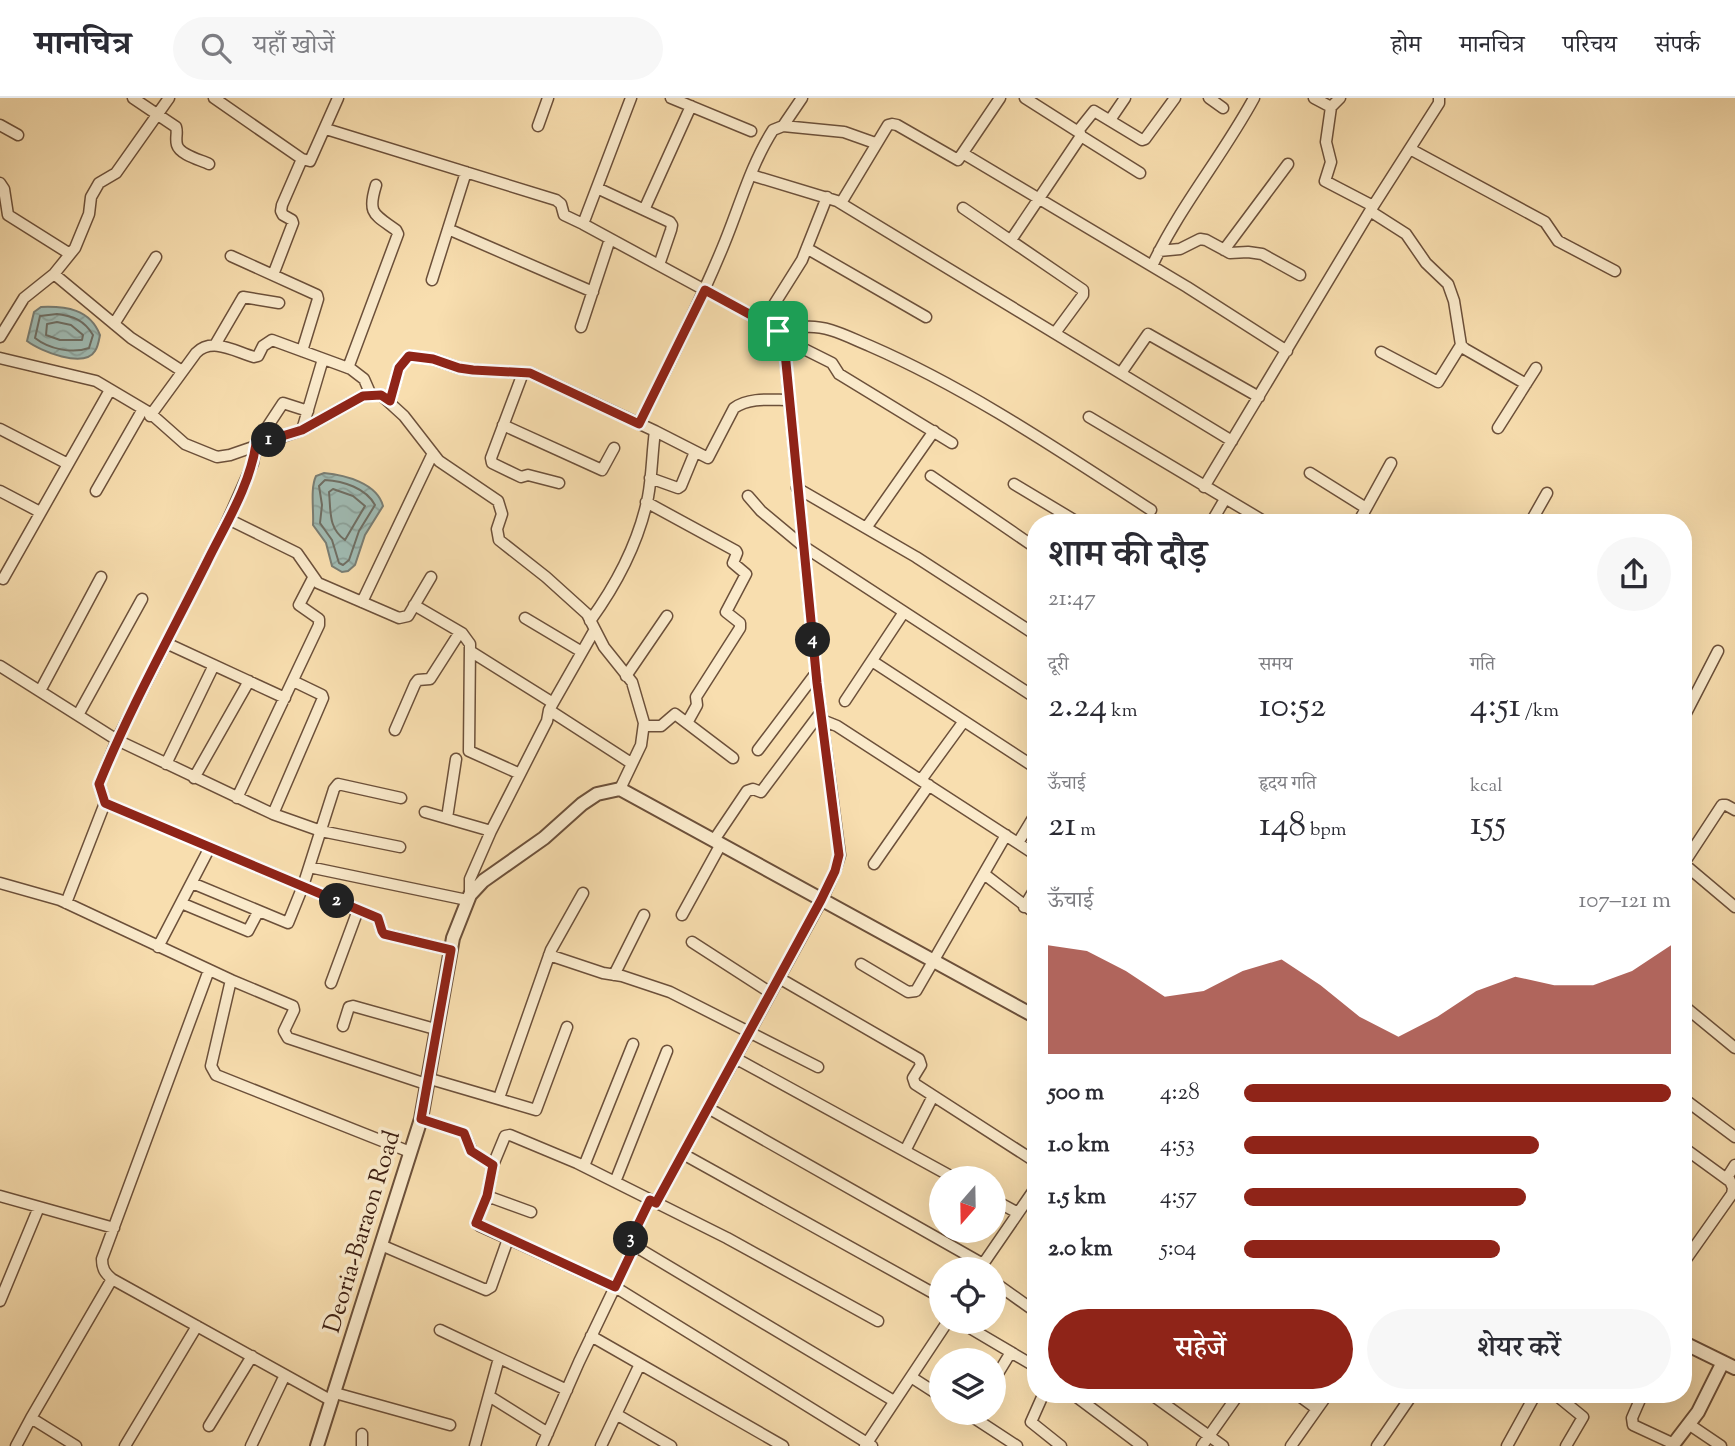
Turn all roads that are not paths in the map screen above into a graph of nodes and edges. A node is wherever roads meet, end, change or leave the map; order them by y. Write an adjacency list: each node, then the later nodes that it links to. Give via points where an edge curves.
1 (133, 98): 21 (street)
2 (169, 98): 21 (street)
3 (214, 98): 33 (street)
4 (338, 98): 26 (street)
5 (548, 98): 25 (street)
6 (631, 98): 41 (street)
7 (671, 98): 18 (street)
8 (802, 98): 24 (street)
9 (1000, 98): 32 (street)
10 (1025, 98): 28 (street)
11 (1125, 98): 22 (street)
12 (1175, 98): 22 (street, via 1145,139)
13 (1209, 98): 19 (street)
14 (1254, 98): 54 (street)
15 (1314, 98): 20 (street)
16 (1340, 98): 20 (street)
17 (1439, 98): 31 (street)
18 (691, 106): 27 (street); 47 (street)
19 (1223, 107)
20 (1331, 107): 46 (street, via 1326,142 1331,162 1325,181)
21 (158, 115): 34 (street, via 176,127 181,151); 55 (street, via 116,173 99,183 82,234)
22 (1110, 120): 28 (street, via 1094,111)
23 (0, 125): 29 (street)
24 (783, 125): 30 (street, via 844,132); 38 (street, via 771,133)
25 (538, 126)
26 (326, 129): 33 (street, via 313,158); 36 (street)
27 (751, 131)
28 (1079, 134): 37 (street); 43 (street)
29 (18, 135)
30 (875, 144): 32 (street, via 892,124 953,160); 44 (street)
31 (1410, 149): 46 (street); 60 (street, via 1545,222 1558,241)
32 (964, 154): 43 (street)
33 (302, 159): 62 (street, via 282,205 283,215 293,223)
34 (209, 164)
35 (1288, 164): 53 (street)
36 (466, 172): 48 (street, via 556,200 564,215); 49 (street)
37 (1140, 173)
38 (751, 174): 42 (street); 65 (street)
39 (0, 183): 55 (street, via 8,215)
40 (376, 185): 82 (street, via 371,209 398,234)
41 (597, 188): 47 (street); 48 (street)
42 (827, 197): 44 (street); 52 (street)
43 (1040, 198): 51 (street); 59 (street)
44 (841, 203): 72 (street)
45 (963, 208): 51 (street)
46 (1372, 209): 76 (street, via 1406,234 1448,284); 78 (street)
47 (644, 210): 58 (street, via 672,225)
48 (583, 224): 50 (street)
49 (448, 229): 64 (street); 66 (street)
50 (610, 239): 58 (street); 66 (street)
51 (1011, 240): 72 (street, via 1083,290)
52 (808, 249): 68 (street); 69 (street)
53 (1224, 250): 54 (street, via 1200,239 1180,249); 63 (street, via 1262,254)
54 (1159, 251): 59 (street)
55 (70, 254): 61 (street)
56 (231, 256): 62 (street)
57 (156, 257): 70 (street)
58 (659, 265): 65 (street)
59 (1152, 266): 78 (street)
60 (1615, 271)
61 (54, 274): 70 (street); 73 (street, via 24,298)
62 (273, 275): 77 (street, via 317,295)
63 (1300, 275)
64 (432, 280)
65 (705, 290): 69 (street); 96 (street)
66 (593, 292): 71 (street)
67 (279, 303): 75 (street, via 243,296)
68 (926, 317)
69 (763, 322): 74 (street)
70 (114, 324): 84 (street)
71 (582, 327)
72 (1055, 332): 86 (street)
73 (0, 337)
74 (786, 340): 91 (street); 102 (street, via 824,358 839,374); 125 (street, via 804,327 821,327 897,358 1001,414)
75 (215, 345): 77 (street, via 254,357 272,340); 84 (street, via 202,346)
76 (1461, 345): 79 (street, via 1438,382); 87 (street)
77 (302, 351): 81 (street)
78 (1287, 351): 90 (street)
79 (1381, 352)
80 (0, 358): 88 (street, via 96,382)
81 (323, 359): 82 (street); 93 (street)
82 (348, 368): 89 (street, via 364,379)
83 (1536, 368): 87 (street)
84 (183, 371): 94 (street)
85 (523, 373): 92 (street, via 459,368 409,356 399,368); 96 (street); 97 (street)
86 (1121, 373): 90 (street, via 1148,334); 103 (street)
87 (1526, 384): 98 (street)
88 (110, 390): 94 (street); 110 (street)
89 (372, 395): 92 (street); 100 (street)
90 (1259, 397): 103 (street)
91 (789, 400): 107 (street, via 741,404 734,408 710,456); 117 (street)
92 (390, 401): 108 (street)
93 (308, 411): 100 (street); 105 (street, via 283,402)
94 (147, 412): 105 (street, via 185,444 206,454 230,455); 119 (street)
95 (1089, 417): 116 (street)
96 (639, 424): 101 (street)
97 (503, 425): 106 (street, via 602,470); 114 (street, via 491,458 494,465 521,477)
98 (1498, 428)
99 (0, 429): 110 (street)
100 (302, 430): 105 (street)
101 (654, 431): 107 (street); 113 (street)
102 (934, 431): 104 (street); 133 (street)
103 (1232, 441): 116 (street)
104 (953, 443)
105 (256, 444): 132 (street, via 253,463)
106 (614, 448)
107 (695, 452): 113 (street, via 678,488)
108 (433, 453): 141 (street); 146 (street, via 498,501 502,514 499,540 546,577)
109 (1391, 463): 124 (street)
110 (68, 464): 126 (street)
111 (1310, 473): 124 (street)
112 (931, 476): 134 (street)
113 (650, 478): 123 (street)
114 (559, 483)
115 (1014, 484): 127 (street)
116 (1204, 487): 122 (street)
117 (797, 488): 133 (street); 135 (street)
118 (0, 491): 126 (street)
119 (96, 491)
120 (1547, 493): 131 (street)
121 (748, 496): 135 (street)
122 (1225, 499): 128 (street); 129 (street)
123 (646, 502): 146 (street, via 610,593); 170 (street, via 736,551 733,563 746,575 726,612 740,628 696,697)
124 (1366, 508): 130 (street)
125 (1151, 510)
126 (40, 512): 139 (street)
127 (1064, 514)
128 (1216, 514)
129 (1251, 514)
130 (1362, 514)
131 (1535, 514)
132 (228, 519): 138 (street, via 297,554); 150 (street)
133 (866, 528): 147 (street)
134 (1027, 542)
135 (803, 546): 143 (street); 157 (street)
136 (101, 577): 161 (street)
137 (431, 577): 142 (street)
138 (313, 578): 141 (street); 160 (street, via 299,605 320,621)
139 (2, 579)
140 (142, 599): 167 (street)
141 (362, 602): 142 (street, via 399,618 408,616)
142 (414, 605): 149 (street)
143 (904, 612): 154 (street); 162 (street)
144 (667, 616): 158 (street)
145 (525, 618): 153 (street)
146 (590, 621): 148 (street)
147 (1027, 629)
148 (594, 631): 153 (street); 158 (street)
149 (460, 632): 151 (street, via 467,637); 172 (street, via 430,679 415,684)
150 (166, 643): 155 (street); 173 (street)
151 (470, 650): 166 (street); 180 (street, via 469,751)
152 (1718, 651): 165 (street)
153 (582, 652): 166 (street)
154 (872, 662): 164 (street); 169 (street)
155 (214, 665): 159 (street); 179 (street)
156 (0, 666): 161 (street)
157 (816, 673): 168 (street); 174 (street)
158 (626, 676): 171 (street, via 632,682)
159 (249, 681): 163 (street); 181 (street)
160 (293, 681): 163 (street); 189 (street, via 323,698)
161 (40, 691): 167 (street)
162 (1027, 692)
163 (285, 698): 184 (street)
164 (845, 701)
165 (1692, 701)
166 (551, 706): 178 (street); 180 (street)
167 (78, 715): 173 (street)
168 (822, 716): 182 (street); 195 (street, via 761,792 747,791); 210 (street, via 839,855)
169 (964, 721): 177 (street); 182 (street)
170 (687, 723): 171 (street, via 675,715 661,726); 175 (street)
171 (643, 726): 178 (street, via 641,745)
172 (395, 730)
173 (117, 740): 179 (street); 186 (street, via 99,784)
174 (758, 750)
175 (733, 758)
176 (456, 759): 190 (street)
177 (1027, 762)
178 (631, 763): 183 (street)
179 (166, 764): 181 (street)
180 (520, 774): 193 (street)
181 (194, 778): 184 (street)
182 (925, 782): 194 (street); 201 (street)
183 (620, 789): 195 (street); 209 (street, via 597,794 582,804)
184 (237, 798): 189 (street)
185 (401, 798): 192 (street, via 338,784)
186 (105, 803): 198 (street); 213 (street)
187 (1735, 810): 200 (street, via 1726,805 1719,808)
188 (425, 813): 190 (street)
189 (272, 814): 192 (street)
190 (447, 818): 193 (street)
191 (1027, 828): 196 (street)
192 (321, 831): 197 (street); 202 (street)
193 (491, 831): 209 (street, via 470,879)
194 (1006, 835): 196 (street); 204 (street)
195 (718, 843): 210 (street); 220 (street)
196 (1018, 843): 199 (street)
197 (400, 847)
198 (211, 848): 206 (street); 207 (street)
199 (1027, 849)
200 (1692, 851)
201 (874, 864)
202 (309, 867): 207 (street); 209 (street)
203 (1692, 871): 215 (street)
204 (984, 874): 214 (street); 225 (street)
205 (0, 883): 213 (street)
206 (191, 883): 212 (street); 218 (street)
207 (303, 886): 217 (street); 218 (street, via 288,923)
208 (583, 893): 224 (street)
209 (469, 897): 223 (street, Deoria-Baraon Road)
210 (821, 900): 225 (street); 229 (street)
211 (1027, 901): 214 (street)
212 (181, 903): 218 (street, via 248,931); 222 (street)
213 (66, 904): 222 (street)
214 (1024, 906): 216 (street)
215 (1735, 907)
216 (1027, 908)
217 (358, 910): 223 (street, via 378,918 384,934); 231 (street)
218 (258, 912)
219 (644, 915): 228 (street)
220 (682, 915)
221 (692, 942): 232 (street)
222 (158, 947): 227 (street)
223 (451, 950): 237 (street, Deoria-Baraon Road)
224 (549, 955): 228 (street); 246 (street)
225 (935, 962): 226 (street, via 911,993); 233 (street)
226 (861, 964)
227 (209, 970): 230 (street); 270 (street)
228 (614, 975): 238 (street, via 670,992)
229 (779, 978): 232 (street); 245 (street, via 919,1059 913,1082)
230 (231, 980): 244 (street, via 293,1006 284,1031 288,1038); 252 (street, via 211,1066 216,1075)
231 (331, 983)
232 (771, 993): 238 (street)
233 (1027, 1012)
234 (1692, 1013): 240 (street)
235 (343, 1026): 237 (street, via 353,1006)
236 (567, 1027): 246 (street, via 539,1108)
237 (435, 1029): 244 (street, Deoria-Baraon Road)
238 (750, 1031): 242 (street); 243 (street)
239 (633, 1044): 257 (street)
240 (1735, 1048)
241 (667, 1052): 261 (street)
242 (735, 1058): 248 (street); 251 (street)
243 (818, 1067)
244 (427, 1081): 246 (street); 249 (street, Deoria-Baraon Road)
245 (933, 1096): 251 (street); 255 (street)
246 (499, 1098)
247 (1692, 1105): 250 (street)
248 (708, 1108): 253 (street); 275 (street)
249 (421, 1119): 252 (street, Deoria-Baraon Road); 256 (street, via 464,1133 471,1151)
250 (1735, 1137)
251 (905, 1151): 258 (street)
252 (410, 1152): 272 (street, Deoria-Baraon Road)
253 (683, 1154): 265 (street); 281 (street)
254 (1692, 1154): 260 (street)
255 (1027, 1156)
256 (493, 1165): 257 (street, via 501,1142 510,1135); 263 (street)
257 (584, 1166): 261 (street)
258 (932, 1166)
259 (1735, 1166): 260 (street)
260 (1728, 1180): 274 (street, via 1732,1194)
261 (615, 1182): 265 (street)
262 (0, 1196): 267 (street)
263 (487, 1196): 268 (street); 271 (street, via 476,1223)
264 (1027, 1200): 269 (street)
265 (653, 1201): 273 (street, via 631,1239); 284 (street)
266 (1006, 1206): 269 (street)
267 (39, 1207): 270 (street); 279 (street)
268 (531, 1212)
269 (1018, 1213): 276 (street)
270 (114, 1228): 277 (street, via 102,1259 102,1267)
271 (508, 1239): 272 (street, via 486,1290); 278 (street)
272 (381, 1245): 303 (street, Deoria-Baraon Road)
273 (635, 1245): 278 (street); 304 (street)
274 (1692, 1251)
275 (964, 1257)
276 (988, 1257)
277 (112, 1279): 285 (street); 317 (street)
278 (615, 1287): 289 (street); 325 (street)
279 (2, 1289): 282 (street)
280 (1006, 1290): 283 (street)
281 (929, 1291)
282 (0, 1301)
283 (1027, 1305)
284 (877, 1321)
285 (197, 1326): 292 (street); 329 (street)
286 (440, 1330): 293 (street)
287 (939, 1334): 299 (street)
288 (980, 1334): 291 (street)
289 (591, 1336): 296 (street); 301 (street)
290 (1692, 1347): 297 (street)
291 (1011, 1352): 294 (street); 295 (street)
292 (252, 1356): 298 (street); 321 (street)
293 (499, 1358): 301 (street); 302 (street)
294 (1006, 1360)
295 (1027, 1362)
296 (640, 1364): 316 (street); 337 (street)
297 (1731, 1364): 318 (street)
298 (285, 1375): 303 (street); 330 (street)
299 (911, 1377): 300 (street); 304 (street)
300 (929, 1389)
301 (567, 1390): 322 (street)
302 (489, 1396): 322 (street); 333 (street)
303 (334, 1397): 319 (street); 331 (street, Deoria-Baraon Road)
304 (894, 1401): 325 (street)
305 (1039, 1403): 339 (street, via 1031,1422)
306 (1085, 1403): 340 (street)
307 (1163, 1403): 324 (street)
308 (1232, 1403): 324 (street)
309 (1309, 1403): 315 (street)
310 (1321, 1403): 315 (street)
311 (1407, 1403): 344 (street)
312 (1531, 1403): 345 (street)
313 (1566, 1403): 346 (street, via 1583,1417)
314 (1639, 1403): 326 (street, via 1633,1425)
315 (1317, 1409): 343 (street)
316 (616, 1414): 335 (street); 336 (street)
317 (31, 1418): 327 (street); 328 (street)
318 (1690, 1424): 326 (street); 347 (street)
319 (450, 1425)
320 (987, 1425): 338 (street)
321 (209, 1426)
322 (548, 1433): 334 (street)
323 (362, 1434): 332 (street)
324 (1209, 1436): 341 (street); 342 (street)
325 (868, 1445)
326 (1673, 1445)
327 (16, 1446)
328 (76, 1446)
329 (125, 1446)
330 (251, 1446)
331 (317, 1446)
332 (362, 1446)
333 (475, 1446)
334 (542, 1446)
335 (601, 1446)
336 (671, 1446)
337 (783, 1446)
338 (1017, 1446)
339 (1061, 1446)
340 (1142, 1446)
341 (1202, 1446)
342 (1223, 1446)
343 (1291, 1446)
344 (1377, 1446)
345 (1507, 1446)
346 (1566, 1446)
347 (1721, 1446)

